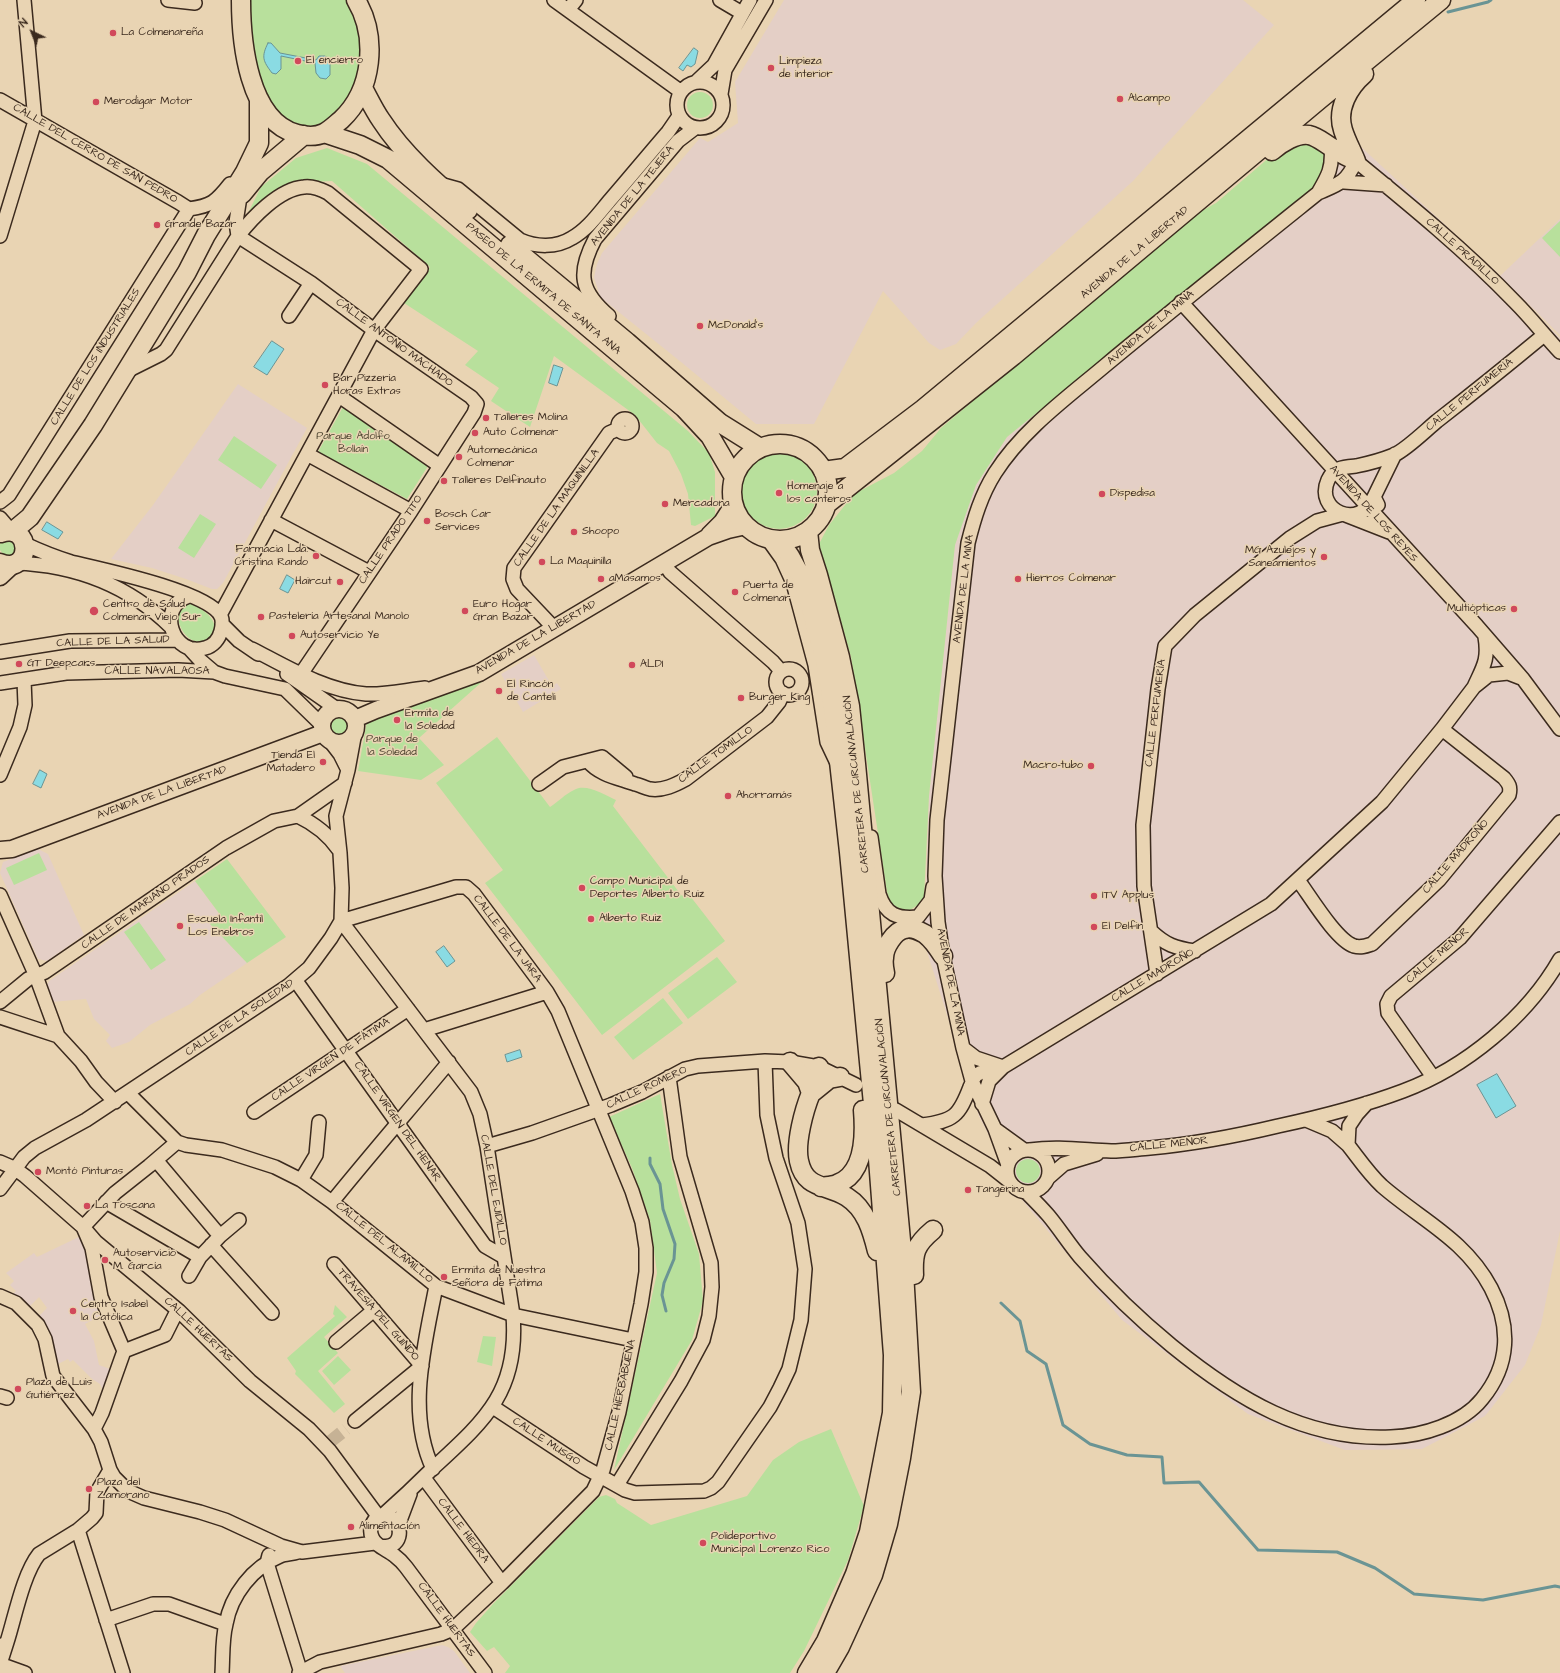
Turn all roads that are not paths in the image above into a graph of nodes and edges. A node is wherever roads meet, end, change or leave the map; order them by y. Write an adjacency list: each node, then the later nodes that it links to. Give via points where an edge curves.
1 (24, 0): 22 (street)
2 (168, 0): 10 (street)
3 (241, 0): 19 (main road, via 241,31 248,68)
4 (554, 0): 12 (street)
5 (720, 0): 13 (street)
6 (750, 0): 13 (street)
7 (766, 0): 18 (street, via 725,70)
8 (1416, 0): 56 (main road, AVENIDA DE LA LIBERTAD, via 923,409 845,468)
9 (1441, 0): 14 (main road, AVENIDA DE LA LIBERTAD)
10 (195, 3)
11 (362, 4): 16 (main road, via 370,48)
12 (572, 5): 17 (street)
13 (742, 13): 15 (street, via 714,65)
14 (1416, 20): 28 (main road, via 1394,49 1354,83 1348,93 1342,110 1342,129); 35 (main road, AVENIDA DE LA LIBERTAD)
15 (697, 81): 17 (street); 18 (street, via 711,84)
16 (363, 88): 24 (main road, via 346,114); 31 (main road, PASEO DE LA ERMITA DE SANTA ANA, via 397,142)
17 (680, 91): 21 (street, via 676,103)
18 (721, 94): 23 (street, via 723,106 719,118 710,126)
19 (259, 99): 25 (main road, via 275,122 290,132); 26 (main road)
20 (0, 100): 22 (street, CALLE DEL CERRO DE SAN PEDRO)
21 (679, 116): 23 (street); 31 (street, AVENIDA DE LA TEJERA, via 592,222 572,239 558,244 531,245 520,240 458,189)
22 (35, 121): 36 (street, CALLE DEL CERRO DE SAN PEDRO); 37 (street)
23 (695, 128): 47 (street, AVENIDA DE LA TEJERA, via 678,140 599,234 588,251 584,266 583,277 591,299 666,365)
24 (324, 133): 25 (main road); 58 (main road, PASEO DE LA ERMITA DE SANTA ANA, via 360,145 388,159 463,221 684,408 710,436)
25 (304, 135): 34 (main road, via 260,172)
26 (259, 143): 36 (street, via 247,156 221,196 207,206); 39 (main road)
27 (1331, 147): 28 (main road); 29 (street, AVENIDA DE LA MINA, via 1332,159); 35 (main road, via 1308,135 1294,138 1280,144 1238,178)
28 (1356, 161): 29 (street, AVENIDA DE LA MINA, via 1343,166); 30 (street); 32 (street, CALLE PRADILLO)
29 (1326, 180): 33 (street, AVENIDA DE LA MINA)
30 (1344, 182): 32 (street, AVENIDA DE LA MINA); 33 (street, AVENIDA DE LA MINA)
31 (439, 184): 47 (main road, PASEO DE LA ERMITA DE SANTA ANA)
32 (1386, 185): 44 (street, CALLE PRADILLO, via 1477,265)
33 (1318, 193): 41 (street, AVENIDA DE LA MINA)
34 (240, 197): 38 (street, via 236,222); 39 (main road, via 213,239)
35 (1192, 205): 62 (main road, AVENIDA DE LA LIBERTAD, via 1013,356)
36 (189, 209): 60 (street, CALLE DE LOS INDUSTRIALES, via 9,495)
37 (0, 236)
38 (238, 236): 40 (street, CALLE ANTONIO MACHADO); 43 (street, via 249,222 291,190 303,187 316,188 328,193 421,269); 46 (street, via 166,350)
39 (187, 272): 46 (main road)
40 (311, 283): 42 (street); 43 (street, CALLE ANTONIO MACHADO)
41 (1181, 302): 52 (street, AVENIDA DE LOS REYES); 112 (street, AVENIDA DE LA MINA, via 1022,439 995,473 978,507 967,551 937,820)
42 (289, 316)
43 (374, 330): 48 (street); 49 (street, CALLE ANTONIO MACHADO, via 471,397)
44 (1544, 335): 45 (street, CALLE PRADILLO); 54 (street, CALLE PERFUMERÍA)
45 (1560, 352)
46 (127, 371): 66 (main road)
47 (671, 381): 51 (main road, PASEO DE LA ERMITA DE SANTA ANA, via 720,423)
48 (339, 396): 53 (street); 55 (street)
49 (476, 404): 55 (street, CALLE PRADO TITO, via 474,413)
50 (618, 429): 83 (street, CALLE DE LA MAQUINILLA, via 609,433 514,568 513,579 517,589)
51 (760, 448): 56 (main road, via 784,444 796,446 816,460); 58 (main road, via 744,460)
52 (1318, 453): 57 (street, AVENIDA DE LOS REYES); 59 (street)
53 (307, 454): 64 (street); 68 (street)
54 (1395, 454): 57 (street, CALLE PERFUMERÍA); 61 (street, CALLE PERFUMERÍA)
55 (440, 466): 64 (street, CALLE PRADO TITO)
56 (823, 471): 62 (main road, via 827,482)
57 (1334, 471): 59 (street); 61 (street, AVENIDA DE LOS REYES)
58 (734, 477): 63 (main road)
59 (1326, 486): 65 (street, via 1325,492 1329,503)
60 (0, 502)
61 (1371, 503): 65 (street, CALLE PERFUMERÍA, via 1359,514); 72 (street, AVENIDA DE LOS REYES)
62 (827, 504): 70 (main road, via 820,519)
63 (733, 505): 69 (main road); 73 (street, AVENIDA DE LA LIBERTAD)
64 (411, 511): 78 (street, CALLE PRADO TITO)
65 (1343, 514): 72 (street); 118 (street, CALLE PERFUMERÍA, via 1317,521 1290,538 1195,615 1165,646 1142,825 1144,886)
66 (30, 517): 71 (main road); 75 (main road)
67 (0, 518): 71 (street)
68 (271, 520): 78 (street); 81 (street)
69 (746, 526): 73 (street, AVENIDA DE LA LIBERTAD); 74 (main road, via 759,536)
70 (808, 531): 74 (main road, via 790,539); 107 (main road, CARRETERA DE CIRCUNVALACIÓN, via 810,550 840,656 850,706)
71 (6, 532): 75 (main road, via 18,534)
72 (1389, 532): 84 (street, AVENIDA DE LOS REYES)
73 (708, 537): 76 (street, AVENIDA DE LA LIBERTAD)
74 (773, 539): 125 (main road, CARRETERA DE CIRCUNVALACIÓN, via 790,556 803,580 825,660 833,707)
75 (25, 544): 77 (main road, via 23,556); 80 (street, via 65,560 138,578)
76 (664, 562): 83 (street, AVENIDA DE LA LIBERTAD); 90 (street, via 670,572 773,662)
77 (8, 563): 79 (street); 82 (street, via 41,564 94,576 128,593)
78 (369, 572): 91 (street, CALLE PRADO TITO)
79 (0, 577)
80 (188, 596): 81 (street, via 203,602); 82 (street, via 182,598 173,608)
81 (221, 620): 85 (street, via 218,638 213,644 197,650); 86 (street, via 239,641)
82 (171, 627): 85 (street, via 173,634)
83 (554, 628): 95 (street, AVENIDA DE LA LIBERTAD, via 479,673)
84 (1485, 637): 92 (street, AVENIDA DE LOS REYES); 96 (street, CALLE MADROÑO, via 1488,651)
85 (183, 644): 87 (street, CALLE DE LA SALUD, via 70,641); 88 (street, via 185,660); 89 (street)
86 (252, 649): 91 (street); 98 (street)
87 (0, 652)
88 (178, 670): 89 (street, CALLE NAVALAOSA); 93 (street, CALLE NAVALAOSA, via 66,673)
89 (214, 672): 102 (street, CALLE NAVALAOSA, via 285,689)
90 (781, 672): 97 (street, via 776,686); 97 (street, via 786,669 796,670 802,679 796,693)
91 (301, 674): 95 (street, via 338,688 366,694)
92 (1523, 679): 96 (street, CALLE MADROÑO, via 1508,673 1489,675); 101 (street, AVENIDA DE LOS REYES)
93 (24, 680): 94 (street, CALLE NAVALAOSA); 104 (street, via 25,705 20,727)
94 (0, 683)
95 (442, 686): 99 (street, AVENIDA DE LA LIBERTAD, via 376,710)
96 (1474, 687): 100 (street, CALLE MADROÑO)
97 (783, 693): 106 (street, CALLE TOMILLO, via 767,717 686,779 664,788 650,789 636,784 602,757 563,767)
98 (337, 709): 99 (street, via 350,713); 102 (street, via 328,712 323,720)
99 (355, 726): 102 (street, via 351,738 345,742 338,743); 103 (street)
100 (1442, 729): 113 (street, CALLE MADROÑO, via 1382,802); 113 (street, CALLE MADROÑO, via 1504,778 1511,789 1509,795 1438,880 1372,944 1363,947 1353,946 1335,930)
101 (1560, 729)
102 (325, 733): 103 (street); 110 (street, AVENIDA DE LA LIBERTAD, via 12,849)
103 (348, 770): 105 (street)
104 (0, 775)
105 (345, 783): 108 (street, CALLE DE MARIANO PRADOS); 111 (street, via 336,816)
106 (539, 784)
107 (858, 784): 117 (street, via 869,822 882,903 896,916); 137 (main road, CARRETERA DE CIRCUNVALACIÓN)
108 (298, 816): 111 (street, via 320,828 332,839); 123 (street, CALLE DE MARIANO PRADOS, via 274,821 226,848 86,945)
109 (1560, 822): 141 (street, CALLE MENOR, via 1460,938 1391,996 1387,1004 1388,1013)
110 (0, 850)
111 (340, 853): 115 (street)
112 (935, 876): 116 (street, AVENIDA DE LA MINA); 117 (street, via 931,900)
113 (1298, 880): 119 (street, CALLE MADROÑO, via 1271,904)
114 (0, 895): 123 (street)
115 (341, 921): 124 (street, CALLE DE LA SOLEDAD, via 318,956); 126 (street, CALLE DE LA JARA, via 456,887 466,887 474,894); 128 (street, CALLE DEL EJIDILLO)
116 (938, 922): 117 (street, via 932,926); 120 (street, AVENIDA DE LA MINA)
117 (917, 923): 120 (main road); 137 (main road, via 895,935 884,957 888,1015)
118 (1151, 931): 119 (street, via 1162,942); 122 (street, CALLE PERFUMERÍA)
119 (1195, 951): 122 (street, CALLE MADROÑO)
120 (943, 956): 132 (street, AVENIDA DE LA MINA)
121 (1560, 959): 141 (street, CALLE MENOR, via 1517,1016 1494,1038)
122 (1157, 974): 139 (street, CALLE MADROÑO)
123 (36, 976): 127 (street, CALLE DE MARIANO PRADOS, via 28,979); 131 (street)
124 (296, 981): 133 (street, CALLE VIRGEN DEL HENAR); 145 (street, CALLE DE LA SOLEDAD)
125 (862, 991): 169 (main road, via 859,1060 864,1126 862,1153 856,1167 847,1178 837,1184); 192 (main road, CARRETERA DE CIRCUNVALACIÓN)
126 (547, 992): 130 (street); 150 (street, CALLE DE LA JARA, via 558,1011)
127 (0, 1002)
128 (408, 1009): 130 (street, CALLE DEL EJIDILLO); 133 (street, CALLE VIRGEN DE FÁTIMA)
129 (0, 1018): 131 (street)
130 (424, 1030): 135 (street, CALLE DEL EJIDILLO)
131 (58, 1036): 147 (street)
132 (963, 1048): 139 (street, via 976,1058); 143 (street, AVENIDA DE LA MINA)
133 (346, 1050): 152 (street, CALLE VIRGEN DE FÁTIMA); 155 (street, CALLE VIRGEN DEL HENAR)
134 (765, 1061): 136 (street, CALLE ROMERO); 140 (street, CALLE ROMERO, via 698,1066); 202 (street, CALLE MUSGO, via 767,1115 776,1158 798,1223 805,1269 801,1320 789,1369 770,1407 742,1450 711,1488 704,1491 635,1493)
135 (449, 1062): 155 (street); 160 (street, CALLE DEL EJIDILLO, via 471,1092 480,1114)
136 (790, 1062): 138 (street, CALLE ROMERO); 146 (main road, via 806,1082)
137 (884, 1066): 194 (main road, CARRETERA DE CIRCUNVALACIÓN, via 904,1272)
138 (819, 1067): 142 (street, CALLE ROMERO); 146 (main road, via 819,1076)
139 (1003, 1067): 143 (street, CALLE MADROÑO, via 978,1074); 144 (street, CALLE MADROÑO)
140 (669, 1077): 150 (street, CALLE ROMERO, via 642,1092); 202 (street, via 680,1157 711,1263 710,1316 702,1340 681,1381)
141 (1433, 1077): 148 (street, CALLE MENOR, via 1404,1091)
142 (848, 1081): 146 (main road, via 829,1079)
143 (972, 1081): 144 (street); 149 (street, AVENIDA DE LA MINA); 156 (street, via 960,1110 952,1118)
144 (989, 1081): 149 (street, CALLE MADROÑO)
145 (128, 1093): 147 (street, CALLE DE LA SOLEDAD); 158 (street)
146 (811, 1093): 169 (main road, via 798,1141 799,1159 802,1173)
147 (115, 1102): 165 (street, CALLE DE LA SOLEDAD, via 35,1148)
148 (1367, 1103): 153 (street, CALLE MENOR); 159 (street, via 1349,1126)
149 (982, 1104): 157 (street, AVENIDA DE LA MINA)
150 (599, 1110): 160 (street, CALLE ROMERO); 189 (street, CALLE HIERBABUENA, via 632,1191 642,1222 646,1248 646,1272)
151 (896, 1110): 156 (street)
152 (254, 1112)
153 (1306, 1120): 159 (street, via 1332,1131); 162 (street, CALLE MENOR, via 1210,1141)
154 (320, 1122): 167 (street, via 316,1155)
155 (399, 1124): 173 (street, via 380,1143); 180 (street, CALLE VIRGEN DEL HENAR, via 485,1246)
156 (922, 1125): 166 (street, via 990,1166)
157 (995, 1129): 161 (street, AVENIDA DE LA MINA); 166 (street, AVENIDA DE LA MINA)
158 (177, 1142): 163 (street); 167 (street, CALLE DEL ALAMILLO, via 222,1150 275,1167)
159 (1348, 1145): 174 (street, via 1382,1185 1449,1235 1490,1286 1502,1312 1505,1336 1501,1366 1493,1386 1478,1404 1456,1420 1428,1431 1401,1437 1370,1438 1337,1433 1302,1425 1248,1401 1193,1363 1128,1308 1080,1256)
160 (487, 1146): 180 (street, CALLE DEL EJIDILLO)
161 (1027, 1150): 162 (street, CALLE MENOR); 166 (street, via 1014,1155); 168 (street, via 1036,1151 1046,1159 1049,1172)
162 (1112, 1150): 168 (street, CALLE MENOR, via 1064,1164)
163 (156, 1160): 172 (street); 178 (street)
164 (0, 1162): 165 (street, CALLE HUERTAS)
165 (14, 1168): 170 (street, CALLE DE LA SOLEDAD); 176 (street, CALLE HUERTAS)
166 (1008, 1171): 171 (street, via 1019,1190)
167 (301, 1180): 173 (street, CALLE DEL ALAMILLO)
168 (1045, 1182): 171 (street, via 1032,1192); 174 (street)
169 (821, 1187): 192 (main road, via 846,1197 859,1207 866,1218 877,1255)
170 (0, 1189)
171 (1026, 1192): 174 (street)
172 (106, 1202): 176 (street); 179 (street)
173 (332, 1202): 183 (street, CALLE DEL ALAMILLO)
174 (1047, 1214)
175 (239, 1220): 178 (street)
176 (83, 1227): 186 (street, CALLE HUERTAS, via 96,1242); 191 (street, via 92,1248 101,1297)
177 (933, 1230): 194 (main road, via 916,1249 914,1259 916,1350)
178 (215, 1241): 179 (street); 187 (street)
179 (200, 1257): 182 (street)
180 (504, 1257): 188 (street, CALLE DEL EJIDILLO)
181 (334, 1264): 185 (street, TRAVESÍA DEL GUINDO)
182 (189, 1276)
183 (436, 1286): 188 (street, CALLE DEL ALAMILLO); 193 (street)
184 (0, 1296): 197 (street, via 16,1303 42,1332 51,1369 58,1383)
185 (374, 1310): 190 (street); 193 (street, TRAVESÍA DEL GUINDO)
186 (179, 1311): 191 (street, via 165,1335); 204 (street, CALLE HUERTAS, via 250,1381 328,1443)
187 (272, 1313)
188 (513, 1315): 189 (street, CALLE DEL ALAMILLO); 195 (street, CALLE DEL EJIDILLO, via 512,1355 505,1382)
189 (633, 1340): 200 (street, CALLE HIERBABUENA, via 606,1464)
190 (336, 1342)
191 (124, 1351): 197 (street)
192 (893, 1355): 227 (main road, CARRETERA DE CIRCUNVALACIÓN, via 892,1413 869,1532 855,1574 826,1641)
193 (422, 1366): 196 (street); 198 (street, via 419,1393 421,1421 425,1449)
194 (911, 1392): 228 (main road, CARRETERA DE CIRCUNVALACIÓN, via 888,1524 873,1576 840,1647)
195 (493, 1407): 198 (street, CALLE DEL EJIDILLO, via 463,1441); 200 (street, CALLE MUSGO)
196 (355, 1421)
197 (94, 1429): 199 (street)
198 (433, 1469): 201 (street, CALLE DEL EJIDILLO)
199 (110, 1470): 206 (street, via 97,1492 96,1513); 209 (street, via 120,1484 137,1496 206,1514 240,1526)
200 (600, 1476): 202 (street, CALLE MUSGO); 215 (street, CALLE HIERBABUENA, via 593,1491)
201 (424, 1478): 203 (street, CALLE DEL EJIDILLO); 215 (street, CALLE HIEDRA)
202 (617, 1485)
203 (411, 1492): 204 (street, CALLE DEL EJIDILLO); 205 (street, CALLE DEL EJIDILLO)
204 (380, 1516): 205 (street, via 390,1517); 207 (street, via 372,1523)
205 (398, 1526): 208 (street)
206 (78, 1530): 216 (street); 219 (street, via 35,1559)
207 (370, 1530): 210 (street); 211 (street)
208 (398, 1539): 211 (street, via 391,1547); 214 (street, CALLE HUERTAS)
209 (267, 1540): 212 (street); 213 (street, via 270,1553)
210 (351, 1545): 211 (street); 212 (street)
211 (378, 1545): 214 (street, CALLE HUERTAS)
212 (302, 1552): 213 (street, via 282,1555)
213 (267, 1563): 217 (street, via 242,1587 231,1605); 221 (street)
214 (406, 1567): 218 (street, CALLE HUERTAS)
215 (502, 1583): 218 (street, CALLE HIERBABUENA)
216 (106, 1620): 217 (street, via 153,1604 169,1604); 224 (street)
217 (225, 1624): 225 (street)
218 (453, 1629): 221 (street, via 320,1662); 226 (street, CALLE HUERTAS)
219 (4, 1644): 220 (street)
220 (0, 1664): 222 (street); 223 (street)
221 (300, 1672)
222 (1, 1673)
223 (25, 1673)
224 (123, 1673)
225 (222, 1673)
226 (485, 1673)
227 (807, 1673)
228 (824, 1673)

